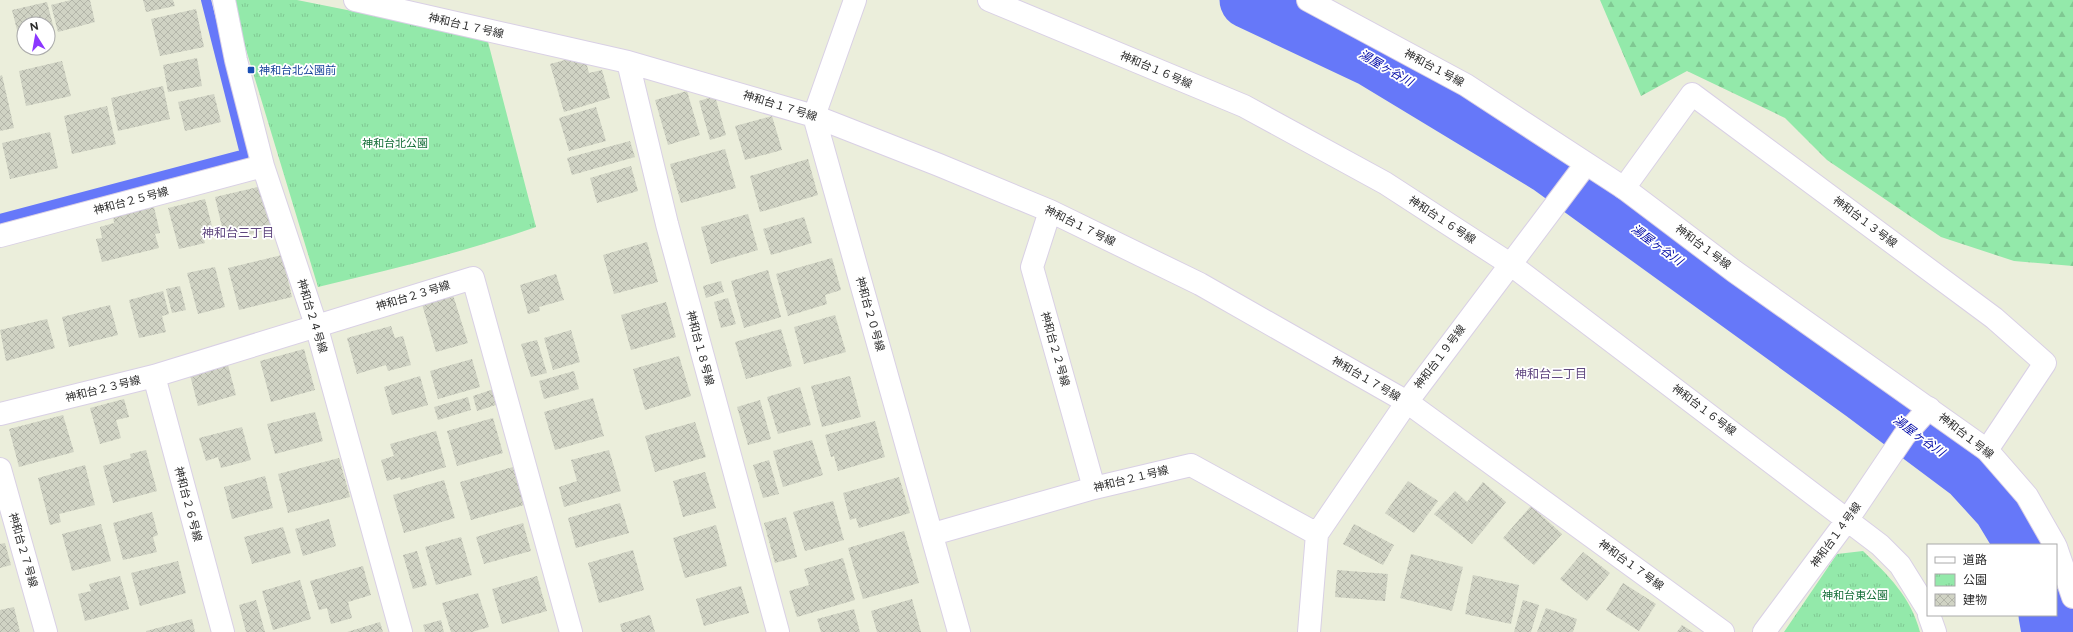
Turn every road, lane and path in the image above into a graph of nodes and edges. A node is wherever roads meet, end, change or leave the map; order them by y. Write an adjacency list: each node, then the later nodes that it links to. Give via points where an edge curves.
1 (224, 0): 9 (street, 神和台２４号線, via 236,60)
2 (355, 0): 6 (street, 神和台１７号線)
3 (855, 0): 7 (street)
4 (989, 0): 13 (street, 神和台１６号線, via 1244,106 1385,183)
5 (1308, 0): 8 (street, 神和台１号線, via 1466,85)
6 (628, 62): 7 (street, 神和台１７号線); 34 (street, 神和台１８号線, via 667,224)
7 (814, 116): 11 (street, 神和台１７号線); 23 (street, 神和台２０号線)
8 (1586, 164): 10 (street, 神和台１号線); 13 (street, 神和台１９号線)
9 (263, 166): 12 (street, 神和台２５号線); 14 (street, 神和台２４号線)
10 (1624, 188): 17 (street, 神和台１号線, via 1747,280); 19 (street, 神和台１３号線, via 1692,94 1994,318 2044,363)
11 (1050, 211): 16 (street, 神和台１７号線, via 1200,284); 21 (street, 神和台２２号線, via 1032,267)
12 (0, 236)
13 (1510, 264): 16 (street, 神和台１９号線); 22 (street, 神和台１６号線)
14 (316, 325): 15 (street, 神和台２３号線); 32 (street, 神和台２４号線); 33 (street, 神和台２３号線, via 473,278)
15 (154, 376): 18 (street, 神和台２３号線); 31 (street, 神和台２６号線)
16 (1407, 402): 24 (street, 神和台１９号線); 37 (street, 神和台１７号線)
17 (1929, 408): 19 (street, 神和台１号線); 22 (street, 神和台１４号線, via 1904,436)
18 (0, 414)
19 (1987, 450): 25 (street, 神和台１号線, via 2027,496)
20 (0, 469): 30 (street, 神和台２７号線)
21 (1094, 488): 23 (street, 神和台２１号線); 24 (street, 神和台２１号線, via 1191,465)
22 (1848, 519): 28 (street, 神和台１６号線, via 1880,544 1900,565); 38 (street, 神和台１４号線)
23 (933, 534): 35 (street, 神和台２０号線)
24 (1317, 534): 36 (street, 神和台１９号線)
25 (2055, 544)
26 (2057, 549): 27 (street, 神和台１号線)
27 (2073, 597)
28 (1927, 608)
29 (1930, 616): 39 (street)
30 (46, 632)
31 (223, 632)
32 (401, 632)
33 (571, 632)
34 (778, 632)
35 (959, 632)
36 (1309, 632)
37 (1722, 632)
38 (1764, 632)
39 (1935, 632)

